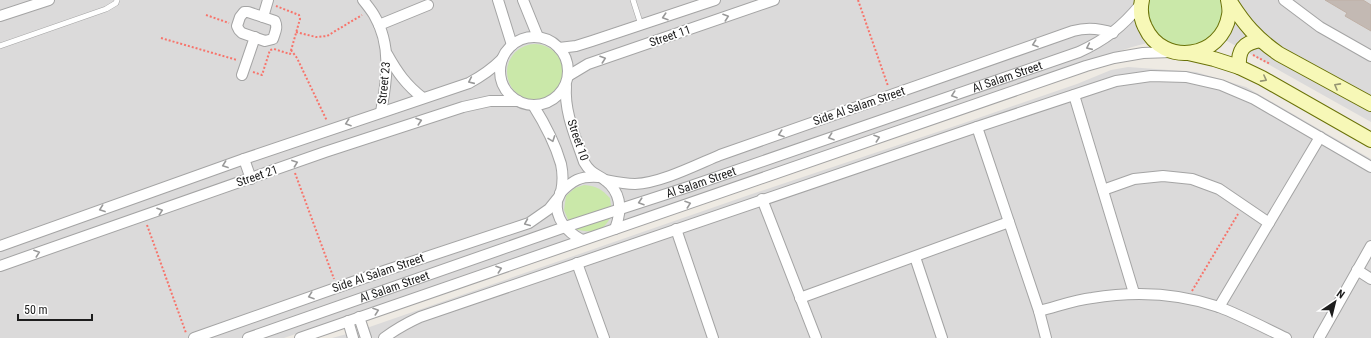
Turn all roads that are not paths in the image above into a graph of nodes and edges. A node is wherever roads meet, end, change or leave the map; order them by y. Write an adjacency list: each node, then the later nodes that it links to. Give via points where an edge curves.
1 (20, 0): 16 (street)
2 (49, 0): 16 (street)
3 (117, 0): 27 (lane, via 106,9)
4 (268, 0): 19 (street)
5 (363, 0): 20 (street, Street 23)
6 (498, 0): 26 (street)
7 (523, 0): 24 (street)
8 (633, 0): 21 (lane)
9 (683, 0): 17 (street)
10 (715, 0): 17 (street, Street 11)
11 (774, 0): 36 (street, Street 11, one-way to 11, via 588,64)
12 (1229, 0): 25 (street, via 1242,21); 31 (street, via 1229,15 1225,29 1216,41 1203,50)
13 (1284, 0): 32 (street, via 1320,27)
14 (1141, 3): 22 (street, Al Salam Street, via 1128,20); 29 (street, via 1142,20 1148,34 1159,45)
15 (428, 5): 20 (street)
16 (15, 11): 18 (street)
17 (682, 11): 21 (street, Street 11, one-way to 21)
18 (0, 16)
19 (263, 17): 23 (street, via 275,21 277,25 272,39 266,41); 23 (street, via 248,12 244,12 240,17 239,30)
20 (378, 25): 30 (street, Street 23)
21 (642, 25): 28 (street, Street 11, via 581,44)
22 (1113, 33): 48 (street, Side Al Salam Street, one-way to 48, via 1093,28 1078,30 720,155); 51 (street, Al Salam Street, one-way to 51, via 1079,52)
23 (255, 37): 35 (street)
24 (538, 37): 26 (street, via 524,39); 28 (street)
25 (1260, 40): 34 (street, via 1250,42 1242,48 1238,57); 40 (street, one-way to 25, via 1279,54)
26 (512, 45): 33 (street)
27 (0, 46)
28 (559, 48): 36 (street, via 566,58)
29 (1173, 52): 31 (street); 59 (street, Al Salam Street, one-way to 29, via 1086,66 1143,53)
30 (387, 54): 38 (street, Street 23, via 409,87); 42 (street, Street 23)
31 (1188, 54): 34 (street)
32 (1371, 56)
33 (502, 59): 38 (street, Street 21, one-way to 38, via 469,83); 39 (street, via 500,78 510,95)
34 (1239, 67): 45 (street, one-way to 45)
35 (242, 75)
36 (567, 81): 41 (street, via 556,98); 50 (street, Street 10, via 565,95 569,117 584,162)
37 (1074, 95): 43 (street); 44 (street, via 1116,81 1151,76 1186,77 1221,85 1254,99); 52 (street)
38 (423, 98): 42 (street, Street 21)
39 (518, 101): 41 (street); 49 (street, Street 21, one-way to 39, via 470,105 490,101)
40 (1371, 104)
41 (533, 106): 53 (street, Street 10, one-way to 53, via 550,134 561,165 563,176)
42 (381, 112): 46 (street, Street 21, one-way to 46)
43 (977, 126): 54 (street); 56 (street)
44 (1320, 137): 47 (street); 57 (street)
45 (1371, 140)
46 (244, 159): 49 (street); 63 (street, Street 21, one-way to 63)
47 (1371, 166)
48 (682, 172): 50 (street, Side Al Salam Street, via 637,184); 51 (street)
49 (251, 179): 68 (street, Street 21, one-way to 49)
50 (601, 179): 53 (street, Side Al Salam Street, via 577,179); 55 (street, Street 10, via 616,193)
51 (688, 187): 55 (street, Al Salam Street, one-way to 55)
52 (1102, 190): 57 (street, via 1134,179 1163,176 1192,179 1219,189); 71 (street)
53 (559, 196): 58 (street, Street 10, via 559,214); 61 (street, Side Al Salam Street, one-way to 61, via 549,209 529,223)
54 (762, 199): 60 (street); 72 (street)
55 (620, 209): 58 (street, Al Salam Street); 59 (street)
56 (1009, 222): 66 (street); 74 (street)
57 (1269, 223): 73 (street)
58 (565, 227): 62 (street); 65 (street, Al Salam Street)
59 (615, 229): 62 (street, Al Salam Street)
60 (676, 229): 67 (street); 84 (street)
61 (483, 238): 65 (street); 77 (street, Side Al Salam Street, one-way to 77)
62 (582, 240): 75 (street, Al Salam Street, one-way to 62)
63 (0, 246)
64 (1371, 246): 69 (street)
65 (489, 255): 78 (street, Al Salam Street)
66 (914, 256): 72 (street); 86 (street)
67 (577, 263): 82 (street, via 407,322); 83 (street)
68 (0, 266)
69 (1357, 270): 70 (street); 89 (street)
70 (1371, 278)
71 (1134, 293): 73 (street, via 1163,295); 74 (street, via 1091,298)
72 (800, 298): 85 (street)
73 (1219, 307): 88 (street)
74 (1039, 311): 87 (street)
75 (359, 317): 76 (street, Al Salam Street); 81 (street)
76 (348, 321): 79 (street, Al Salam Street); 80 (street)
77 (194, 338)
78 (248, 338)
79 (300, 338)
80 (354, 338)
81 (366, 338)
82 (384, 338)
83 (604, 338)
84 (713, 338)
85 (816, 338)
86 (942, 338)
87 (1046, 338)
88 (1286, 338)
89 (1319, 338)

